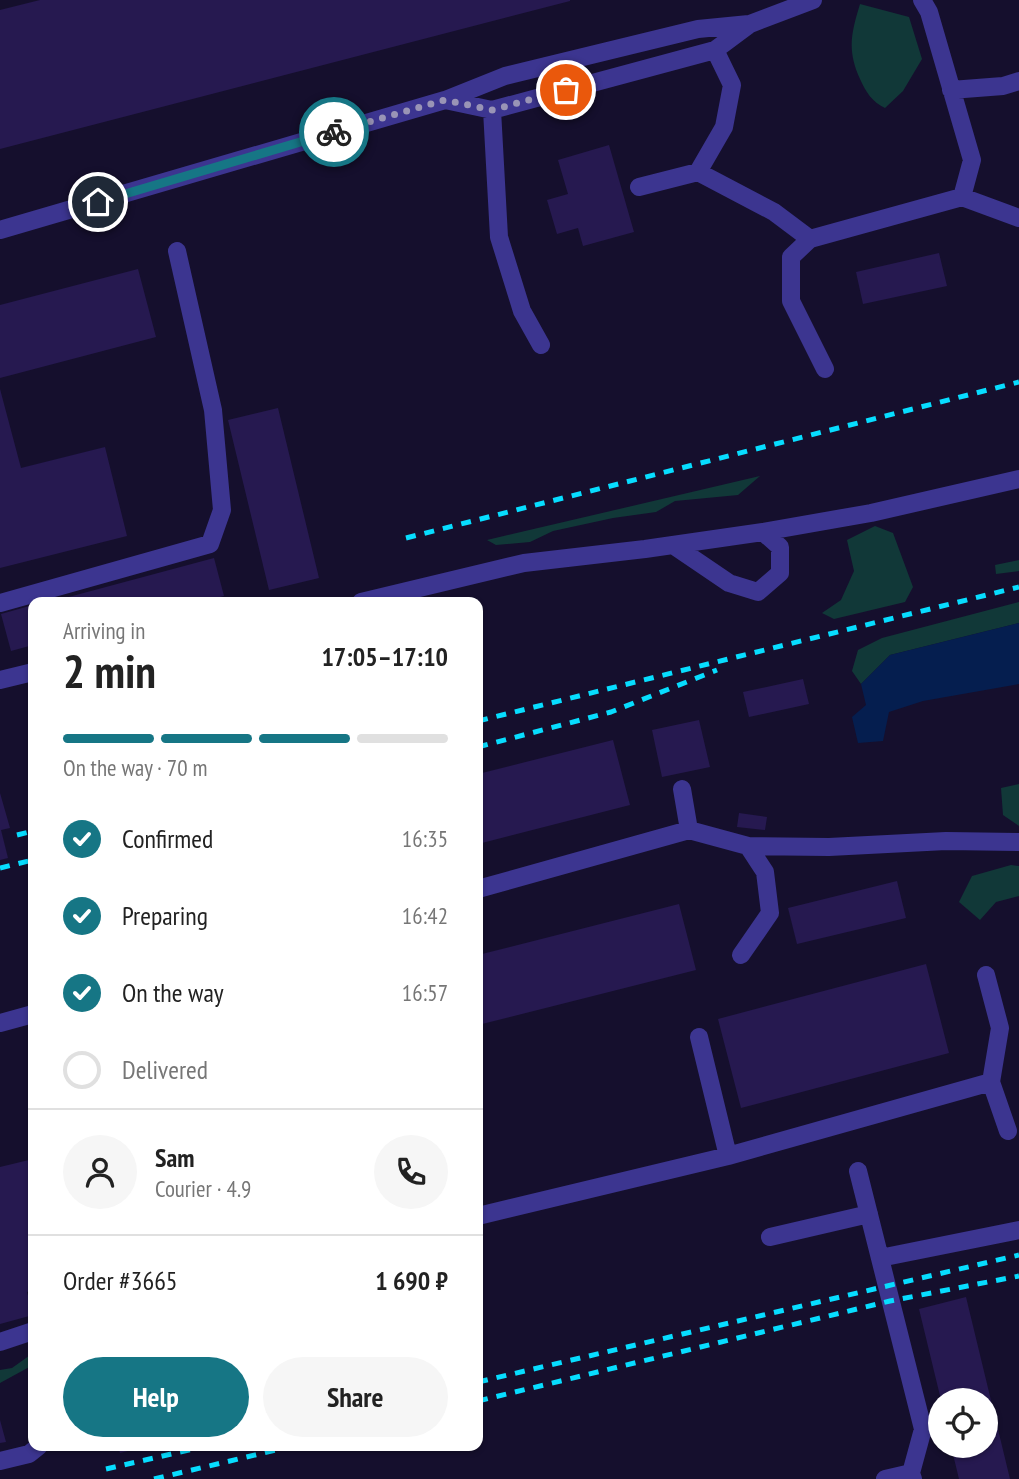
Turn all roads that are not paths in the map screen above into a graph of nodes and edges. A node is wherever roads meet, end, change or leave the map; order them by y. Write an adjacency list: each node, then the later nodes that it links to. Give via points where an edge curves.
1 (813, 0): 3 (lane)
2 (922, 0): 6 (lane)
3 (750, 24): 4 (lane); 7 (lane, via 698,29 505,76)
4 (715, 50): 8 (lane); 9 (lane, via 733,85 724,127)
5 (1019, 81): 6 (lane)
6 (951, 90): 11 (lane, via 972,160)
7 (445, 100): 8 (lane); 13 (lane)
8 (492, 110): 16 (lane, via 499,237 522,310)
9 (698, 172): 10 (lane); 14 (lane, via 774,212)
10 (639, 187)
11 (962, 197): 12 (lane); 14 (lane)
12 (1019, 218)
13 (0, 230)
14 (810, 239): 17 (lane, via 791,257 791,301)
15 (177, 251): 22 (lane, via 213,410 222,510 210,544)
16 (541, 345)
17 (825, 369)
18 (1019, 479): 19 (lane)
19 (763, 532): 20 (lane); 20 (lane, via 779,547 780,573 758,592 729,583)
20 (673, 545): 21 (lane, via 524,563)
21 (382, 597)
22 (0, 603)
23 (28, 673): 24 (lane)
24 (0, 680)
25 (682, 789): 26 (lane)
26 (689, 830): 28 (lane); 29 (lane)
27 (1019, 842): 28 (lane)
28 (748, 846): 30 (lane, via 765,872 770,913)
29 (483, 888)
30 (741, 956)
31 (986, 975): 35 (lane, via 1000,1028)
32 (28, 1017): 33 (lane)
33 (0, 1023)
34 (699, 1037): 37 (lane)
35 (991, 1082): 36 (lane); 37 (lane)
36 (1008, 1132)
37 (728, 1156): 40 (lane)
38 (858, 1171): 39 (lane)
39 (869, 1214): 42 (lane); 43 (lane)
40 (483, 1215)
41 (1019, 1230): 43 (lane)
42 (770, 1237)
43 (880, 1258): 48 (lane, via 923,1429)
44 (28, 1333): 45 (lane)
45 (0, 1342)
46 (32, 1451): 47 (lane)
47 (0, 1461)
48 (912, 1476): 49 (lane)
49 (885, 1479)

